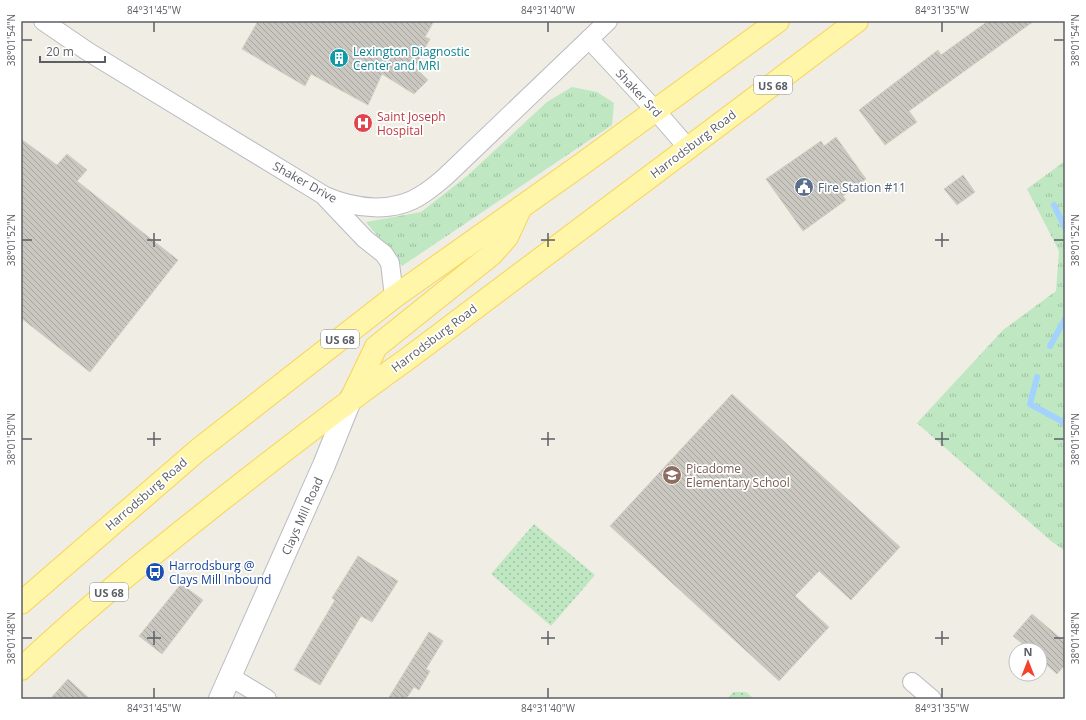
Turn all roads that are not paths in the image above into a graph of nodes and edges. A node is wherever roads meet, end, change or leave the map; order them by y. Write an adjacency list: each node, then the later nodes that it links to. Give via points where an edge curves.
1 (43, 21): 8 (street, Shaker Drive, via 87,52)
2 (608, 21): 5 (street, Shaker Drive)
3 (778, 21): 6 (main road, Harrodsburg Road / US 68)
4 (858, 21): 7 (main road, Harrodsburg Road / US 68)
5 (589, 39): 6 (street, Shaker Srd); 8 (street, Shaker Drive, via 445,177 422,195 405,203 383,207 363,207)
6 (656, 111): 7 (street, Shaker Srd); 9 (main road, Harrodsburg Road / US 68)
7 (688, 148): 11 (main road, Harrodsburg Road / US 68, via 406,360)
8 (324, 196): 10 (street, via 384,254 390,263)
9 (521, 207): 10 (main road, Harrodsburg Road / US 68); 11 (main road, via 507,237 491,255 376,347)
10 (394, 297): 12 (main road, Harrodsburg Road / US 68, via 198,450)
11 (351, 398): 13 (main road, Harrodsburg Road / US 68, via 147,560); 14 (main road, Clays Mill Road)
12 (21, 603)
13 (21, 669)
14 (231, 677): 16 (main road, Clays Mill Road); 17 (street)
15 (912, 682): 18 (street)
16 (220, 699)
17 (267, 699)
18 (932, 699)

